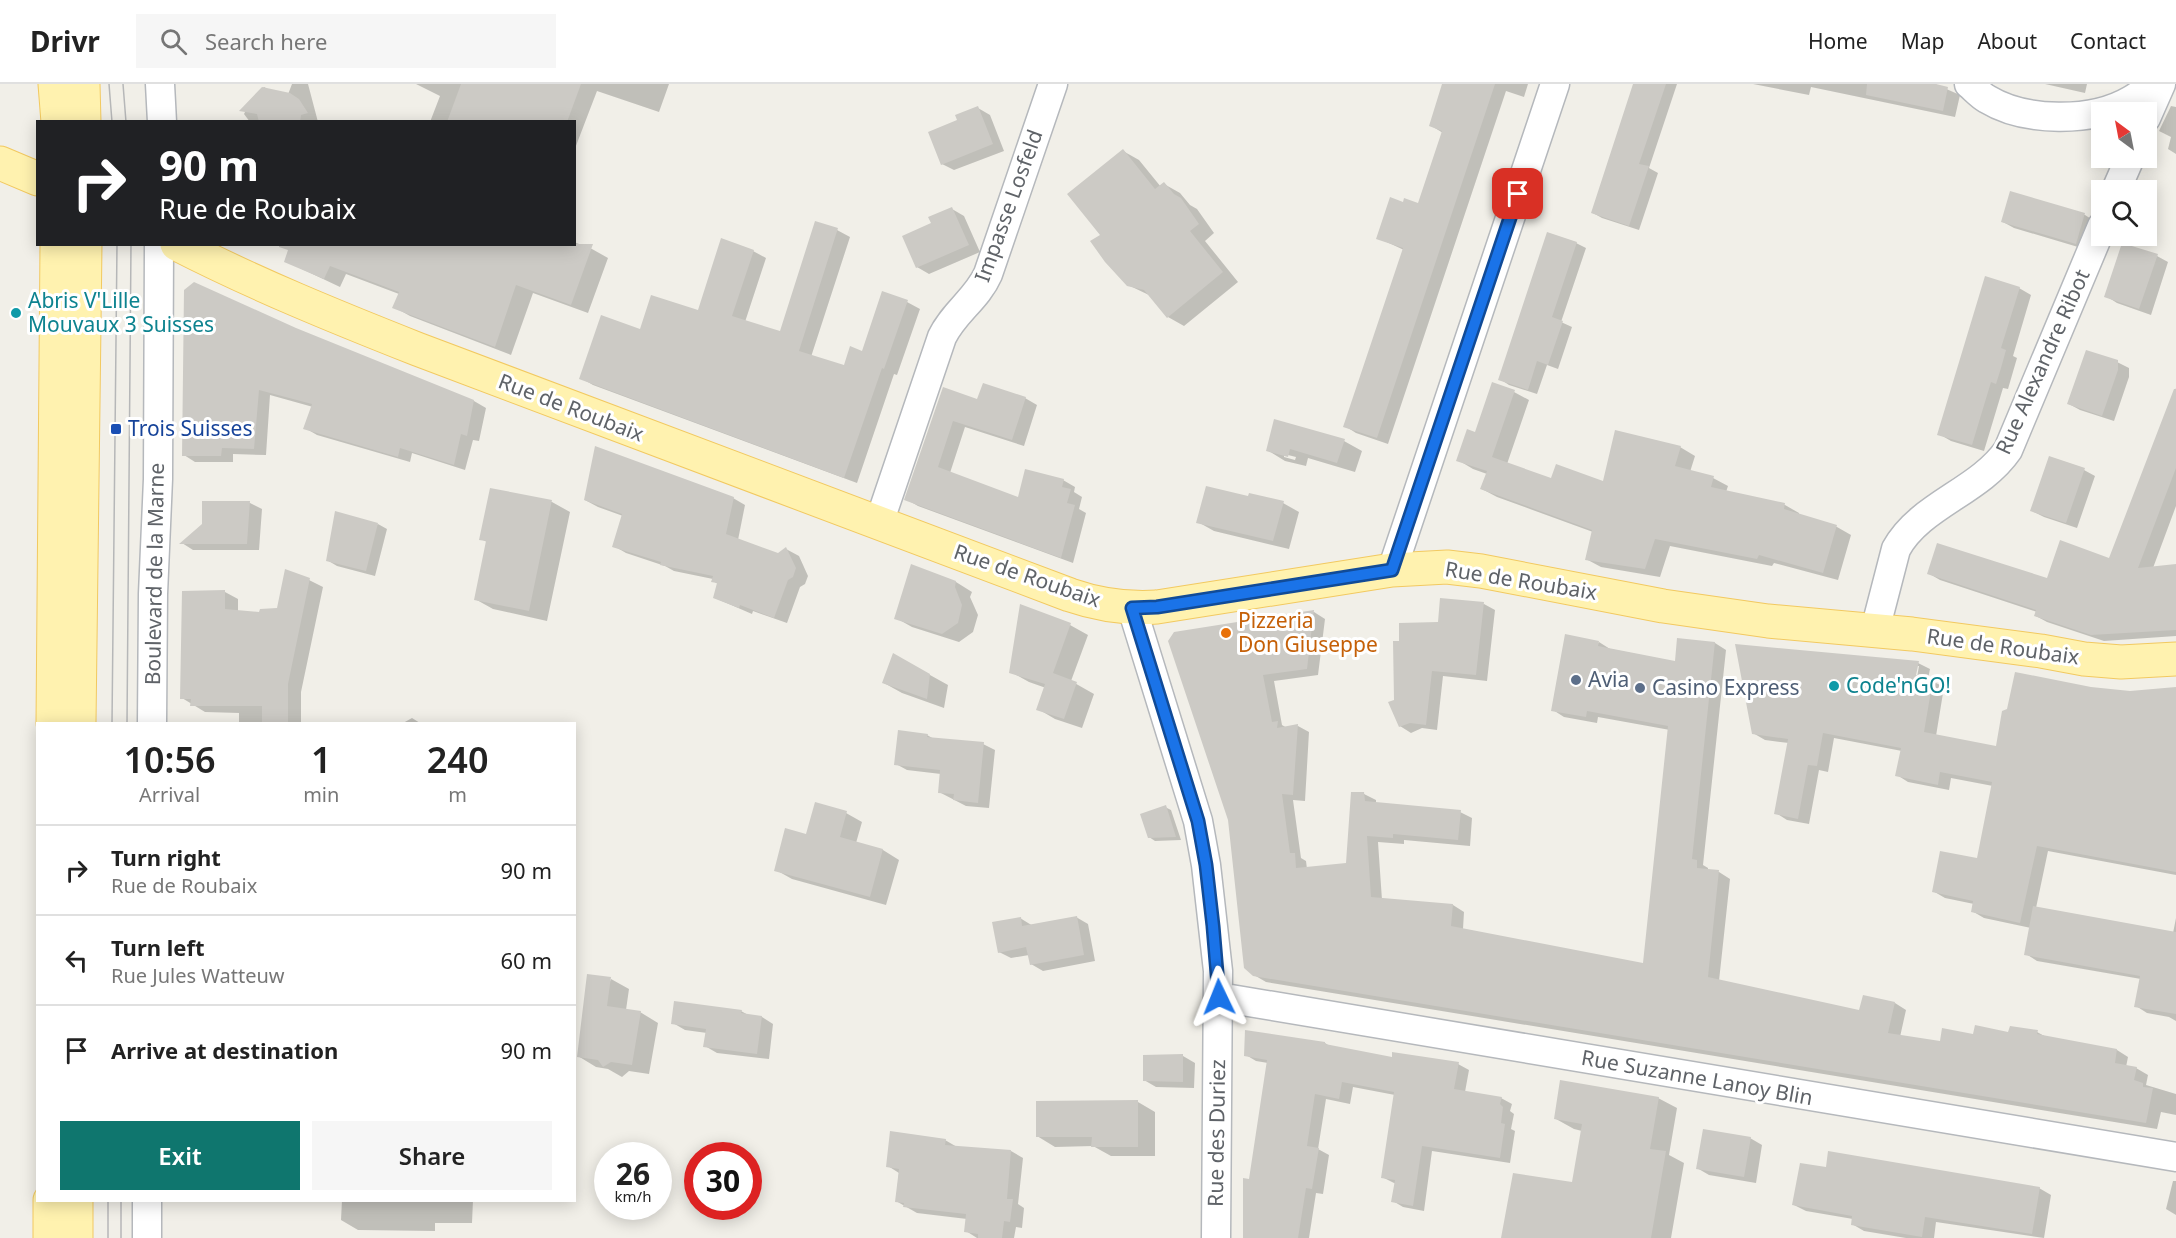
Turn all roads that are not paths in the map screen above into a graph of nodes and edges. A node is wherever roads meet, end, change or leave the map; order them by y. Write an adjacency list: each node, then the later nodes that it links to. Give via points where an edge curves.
1 (56, 84): 10 (main road)
2 (83, 84): 11 (main road)
3 (160, 84): 12 (street)
4 (1053, 84): 20 (street, Impasse Losfeld, via 984,285 953,317 942,337)
5 (1555, 84): 21 (street)
6 (1969, 84): 7 (street, via 2005,107 2062,117 2086,115 2130,101)
7 (2154, 84)
8 (2161, 84): 9 (street)
9 (2153, 102)
10 (58, 120)
11 (84, 120)
12 (162, 120)
13 (0, 163): 14 (main road)
14 (36, 178)
15 (57, 246): 25 (main road)
16 (85, 246): 26 (main road)
17 (159, 246): 27 (street, Boulevard de la Marne)
18 (181, 246): 20 (main road, Rue de Roubaix, via 290,297 417,349)
19 (2094, 246): 23 (street, Rue Alexandre Ribot, via 2008,450 1986,475 1901,539)
20 (879, 523): 22 (main road, Rue de Roubaix, via 1085,600)
21 (1392, 570): 22 (main road, Rue de Roubaix); 23 (main road, Rue de Roubaix, via 1462,569 1663,606 1768,621)
22 (1132, 608): 28 (street, Rue des Duriez, via 1198,821)
23 (1875, 630): 24 (main road, Rue de Roubaix, via 2084,659 2121,662)
24 (2176, 658)
25 (53, 722)
26 (79, 722)
27 (152, 722)
28 (1219, 997): 29 (street, Rue Suzanne Lanoy Blin); 36 (street, Rue des Duriez)
29 (2176, 1157)
30 (50, 1202): 33 (main road)
31 (76, 1202): 34 (main road)
32 (147, 1202): 35 (street)
33 (50, 1238)
34 (76, 1238)
35 (147, 1238)
36 (1216, 1238)

